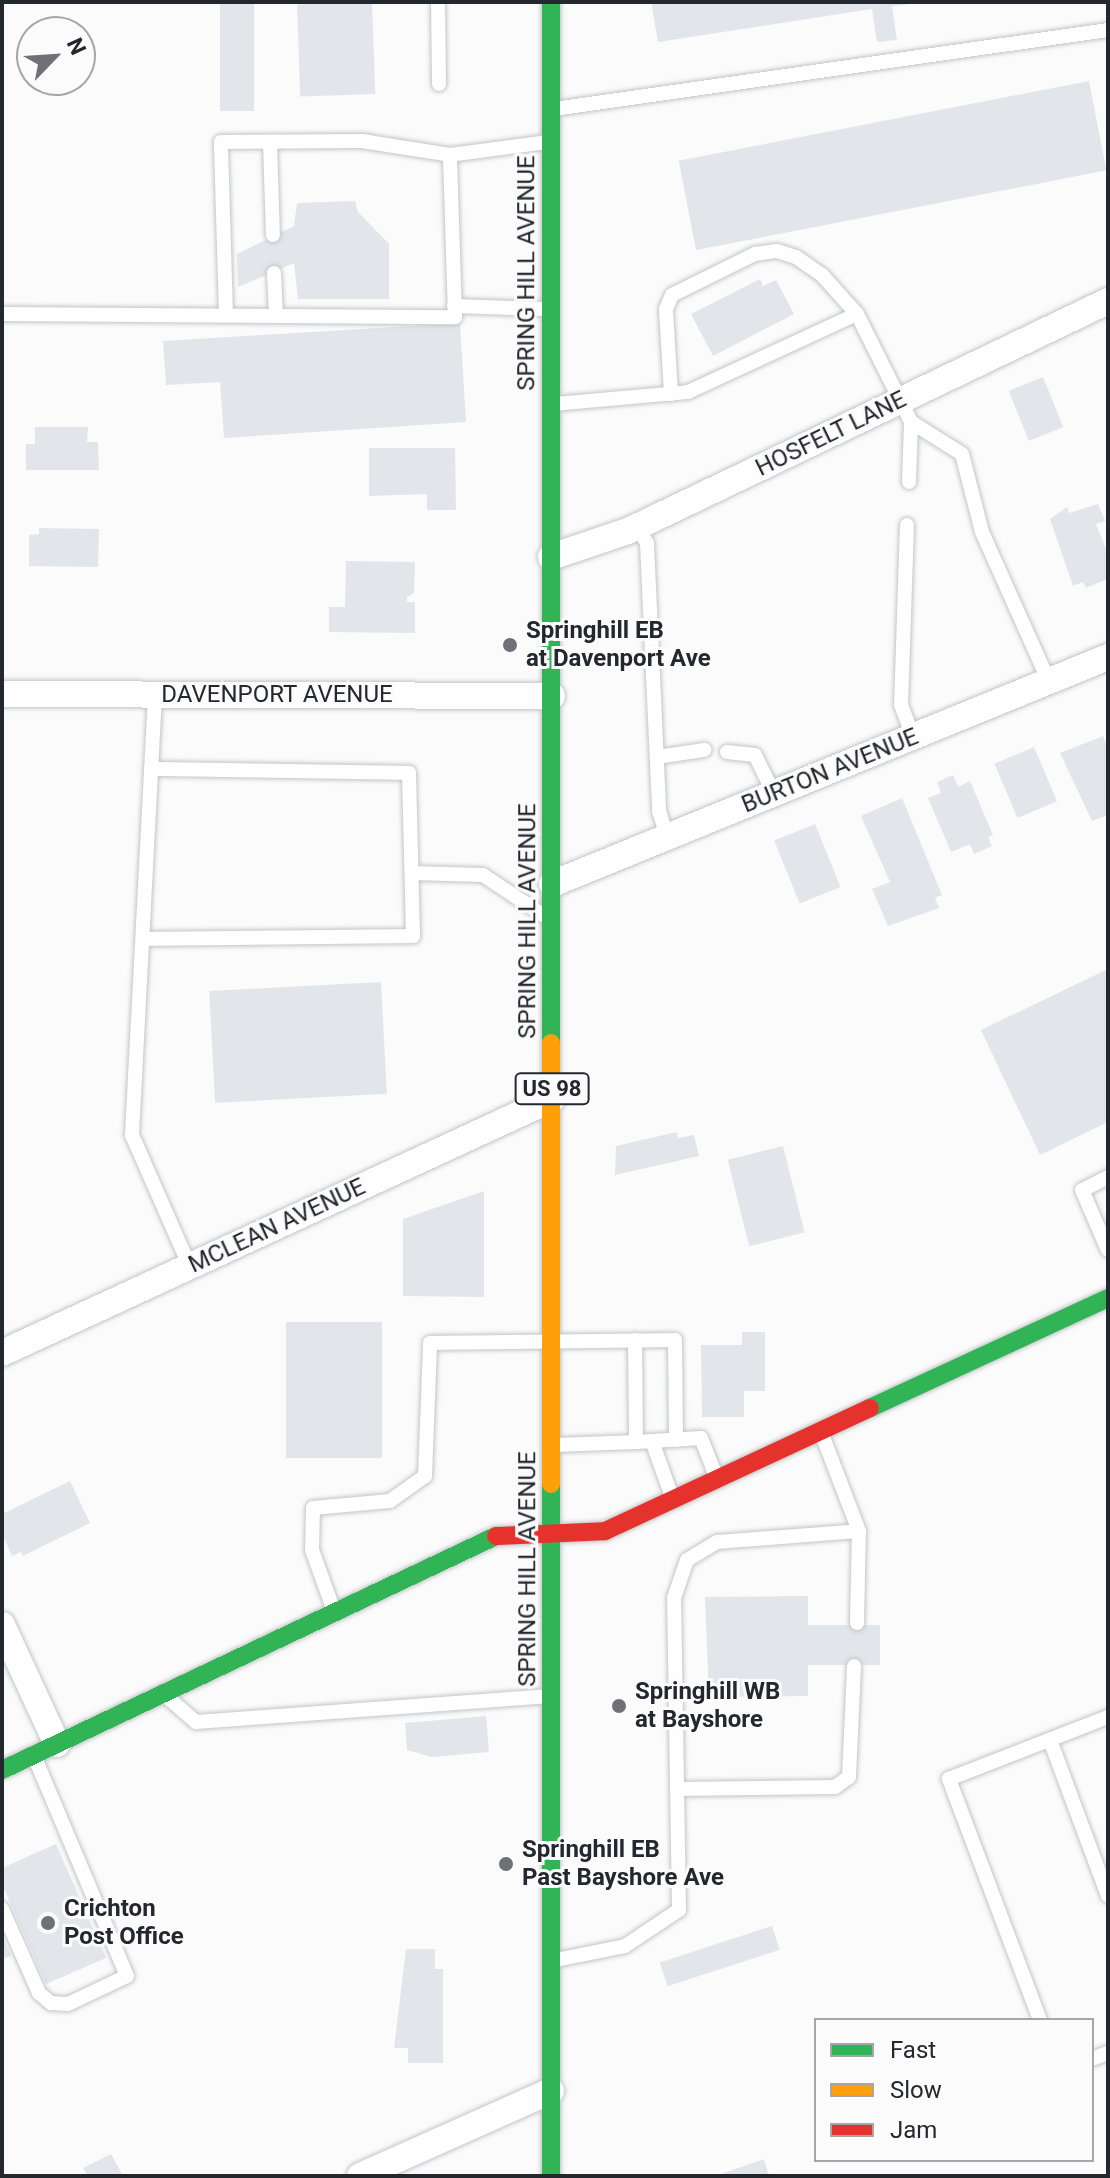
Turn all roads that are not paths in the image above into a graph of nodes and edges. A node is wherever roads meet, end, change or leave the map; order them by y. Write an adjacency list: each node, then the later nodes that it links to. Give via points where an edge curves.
1 (438, 2): 4 (lane)
2 (551, 2): 5 (main road, SPRING HILL AVENUE / US 98)
3 (1108, 30): 5 (lane)
4 (439, 84)
5 (551, 109): 7 (main road, SPRING HILL AVENUE / US 98)
6 (270, 142): 8 (lane, via 362,141); 9 (lane); 16 (lane, via 221,142)
7 (550, 142): 8 (lane); 13 (main road, SPRING HILL AVENUE / US 98)
8 (450, 155): 12 (lane)
9 (273, 235)
10 (274, 273): 17 (lane)
11 (1108, 301): 20 (street, HOSFELT LANE)
12 (454, 306): 13 (lane); 17 (lane, via 455,317)
13 (551, 309): 19 (main road, SPRING HILL AVENUE / US 98)
14 (2, 314): 16 (lane)
15 (857, 314): 18 (lane, via 688,392); 18 (lane, via 822,275 796,257 777,251 755,254 672,295 666,309); 20 (lane)
16 (226, 315): 17 (lane)
17 (276, 315)
18 (671, 394): 19 (lane)
19 (551, 404): 24 (main road, SPRING HILL AVENUE / US 98)
20 (907, 411): 21 (lane); 23 (street, HOSFELT LANE); 26 (lane, via 962,454 982,532)
21 (909, 482)
22 (907, 525): 30 (lane, via 901,705)
23 (637, 526): 24 (street, HOSFELT LANE); 33 (lane, via 647,543)
24 (551, 557): 29 (main road, SPRING HILL AVENUE / US 98)
25 (1108, 657): 26 (street, BURTON AVENUE)
26 (1049, 682): 30 (street, BURTON AVENUE)
27 (2, 694): 28 (street, DAVENPORT AVENUE)
28 (155, 695): 29 (street, DAVENPORT AVENUE); 34 (lane)
29 (552, 696): 38 (main road, SPRING HILL AVENUE / US 98)
30 (913, 737): 35 (street, BURTON AVENUE)
31 (704, 750): 33 (lane)
32 (727, 752): 35 (lane, via 755,755)
33 (657, 757): 36 (lane, via 659,811)
34 (151, 769): 37 (lane, via 409,773); 40 (lane)
35 (774, 794): 36 (street, BURTON AVENUE)
36 (668, 838): 38 (street, BURTON AVENUE)
37 (412, 873): 39 (lane, via 483,875); 40 (lane, via 413,936)
38 (552, 884): 39 (main road, SPRING HILL AVENUE / US 98)
39 (552, 923): 41 (main road, SPRING HILL AVENUE / US 98)
40 (143, 939): 44 (lane, via 132,1135)
41 (552, 1099): 44 (street, MCLEAN AVENUE); 47 (main road, SPRING HILL AVENUE / US 98)
42 (1108, 1177): 43 (lane, via 1082,1190)
43 (1108, 1250)
44 (190, 1267): 48 (street, MCLEAN AVENUE)
45 (1108, 1298): 49 (main road)
46 (635, 1340): 47 (lane); 50 (lane, via 675,1340); 52 (lane)
47 (552, 1341): 53 (main road, SPRING HILL AVENUE / US 98); 58 (lane, via 430,1343 425,1476 390,1501 313,1508 312,1550)
48 (2, 1353)
49 (820, 1430): 54 (main road); 56 (lane)
50 (676, 1440): 51 (lane); 54 (lane, via 701,1438)
51 (652, 1441): 52 (lane); 55 (lane)
52 (636, 1442): 53 (lane)
53 (552, 1445): 57 (main road, SPRING HILL AVENUE / US 98)
54 (717, 1478): 55 (main road)
55 (672, 1500): 57 (main road, via 605,1531)
56 (859, 1531): 59 (lane); 68 (lane, via 717,1542 687,1560 674,1598)
57 (552, 1535): 58 (main road, via 490,1536); 63 (main road, SPRING HILL AVENUE / US 98)
58 (334, 1611): 62 (main road)
59 (857, 1623)
60 (2, 1625): 66 (street)
61 (854, 1666): 68 (lane, via 849,1777 835,1787)
62 (162, 1693): 63 (lane, via 196,1722); 66 (main road)
63 (551, 1696): 71 (main road, SPRING HILL AVENUE / US 98)
64 (1108, 1717): 65 (lane)
65 (1050, 1740): 69 (lane); 72 (lane, via 949,1779)
66 (46, 1750): 67 (main road); 70 (lane, via 127,1976 68,2004 51,2003 39,1993)
67 (2, 1770)
68 (677, 1789): 71 (lane, via 679,1910 625,1946)
69 (1108, 1896)
70 (2, 1909)
71 (551, 1961): 73 (main road, SPRING HILL AVENUE / US 98)
72 (1039, 2018)
73 (551, 2091): 74 (street); 75 (main road, SPRING HILL AVENUE / US 98)
74 (360, 2176)
75 (551, 2176)

